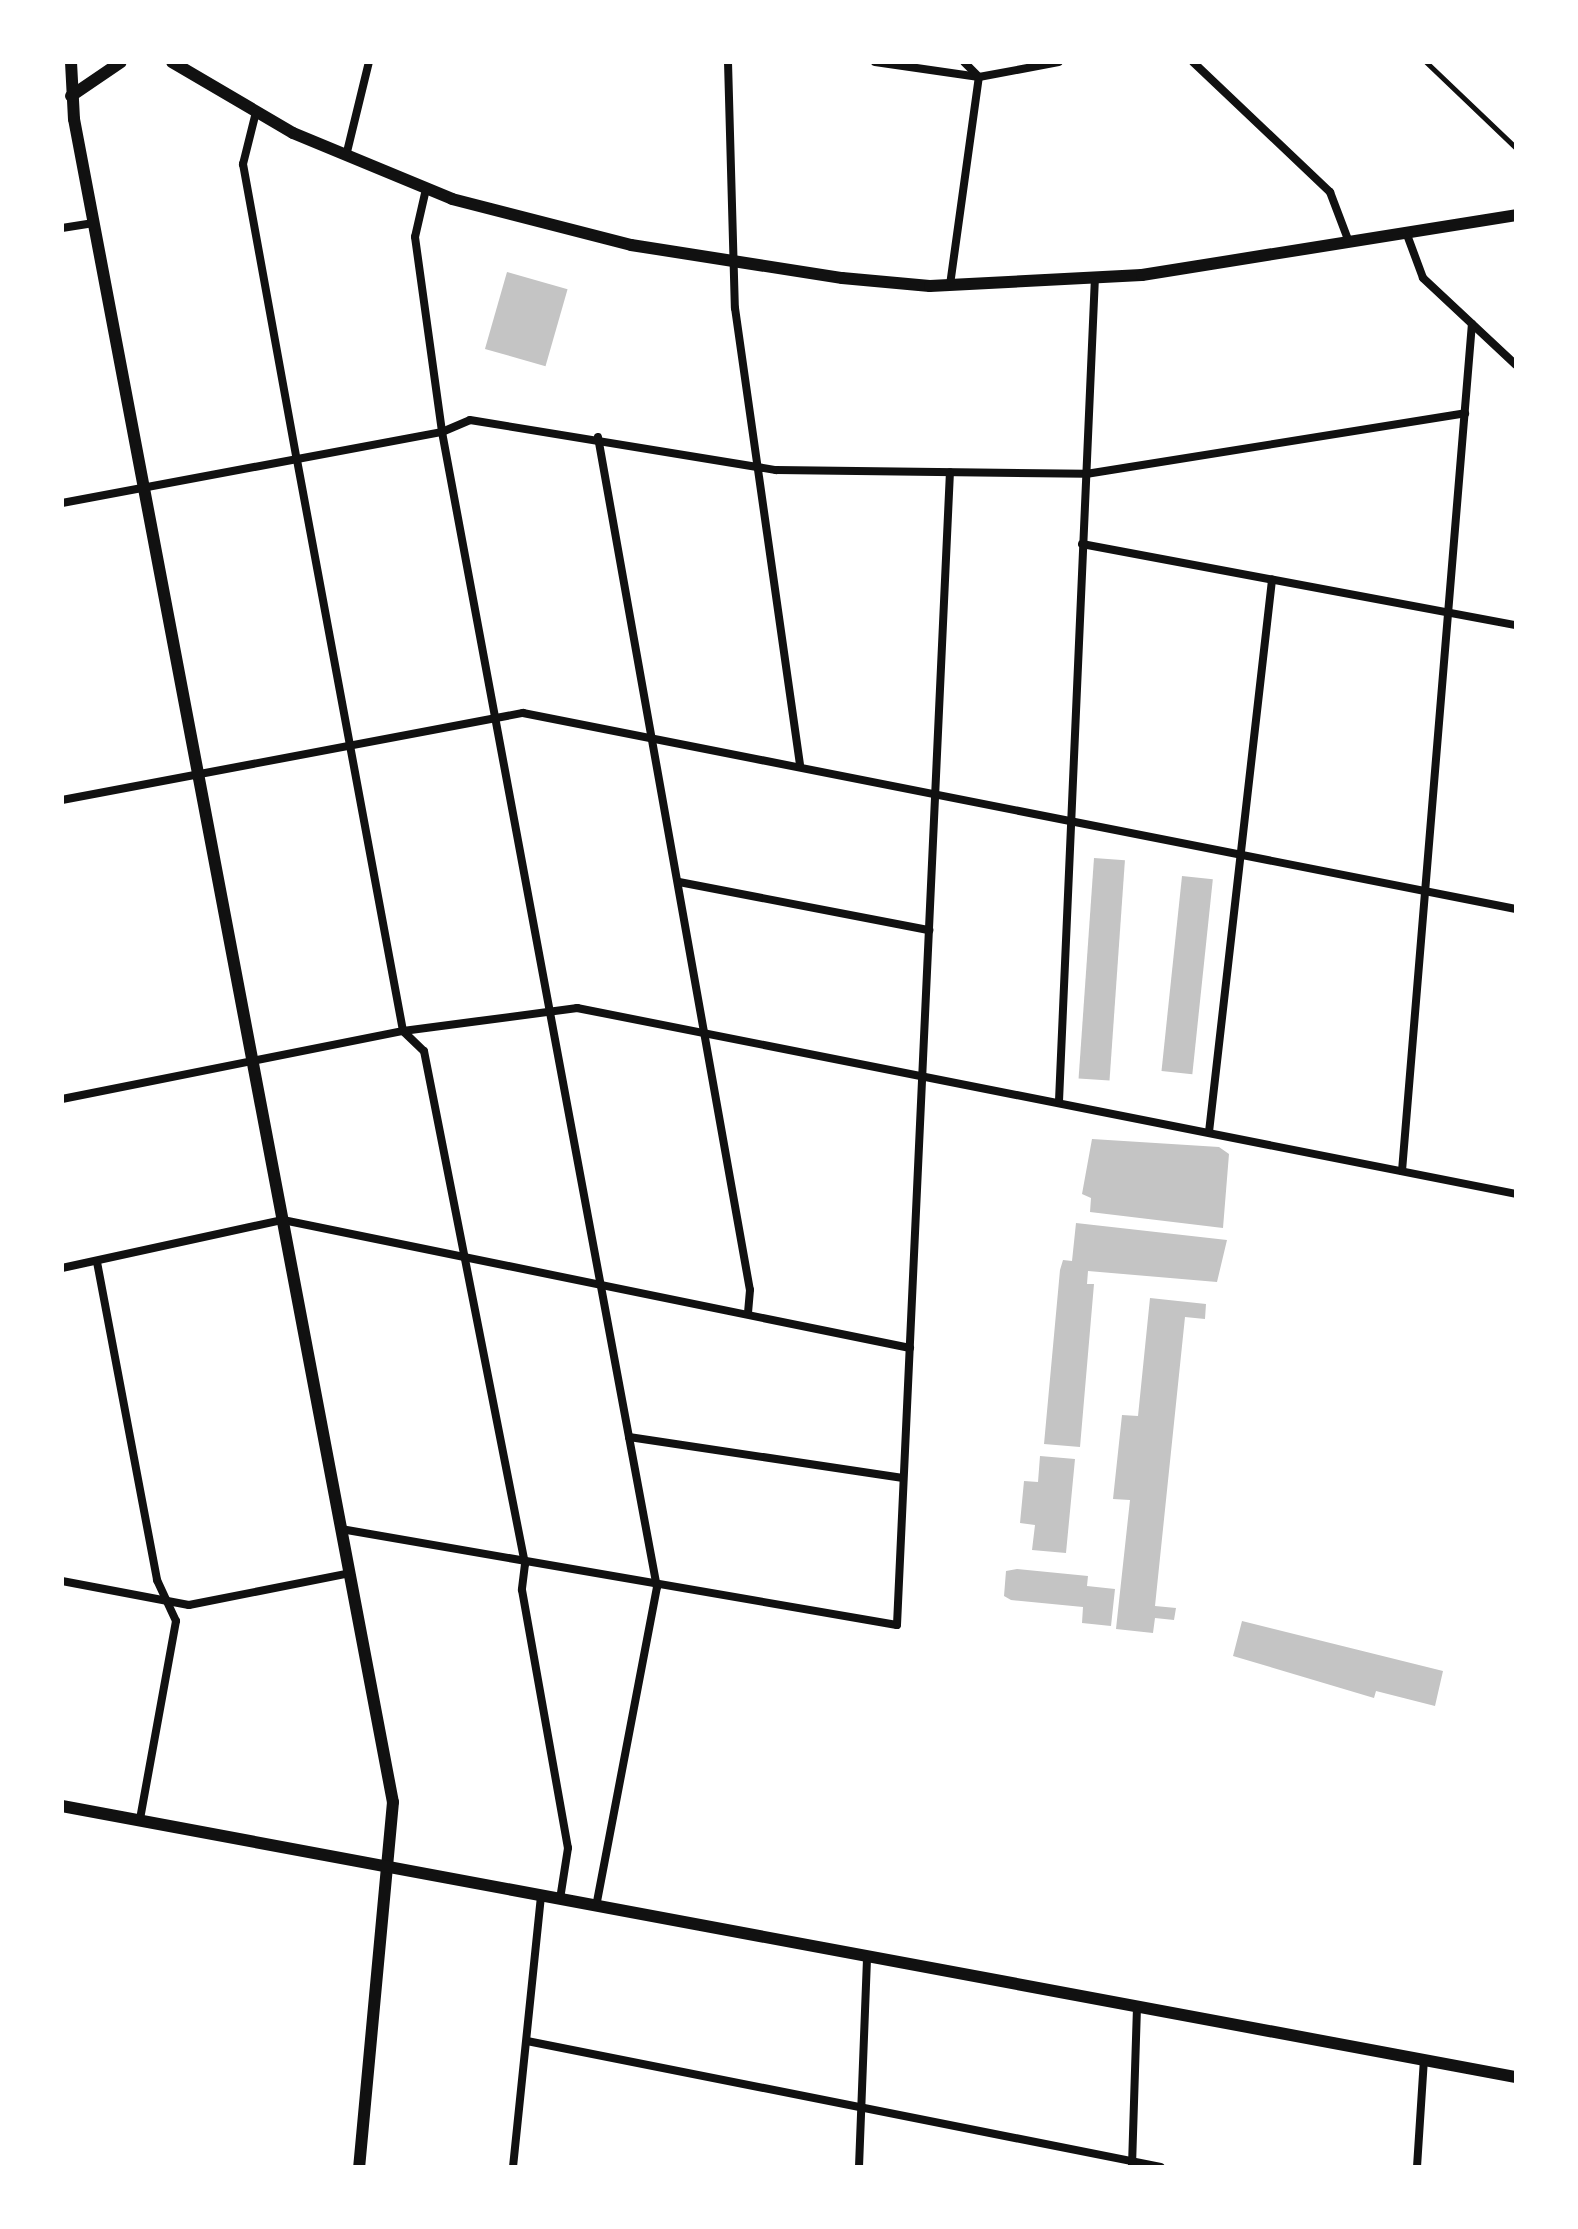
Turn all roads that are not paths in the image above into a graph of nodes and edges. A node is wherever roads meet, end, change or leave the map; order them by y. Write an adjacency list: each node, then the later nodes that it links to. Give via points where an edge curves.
1 (71, 62): 13 (street)
2 (121, 62): 13 (street)
3 (172, 62): 14 (street)
4 (369, 62): 17 (street)
5 (728, 62): 24 (street)
6 (875, 62): 12 (street)
7 (964, 62): 12 (street)
8 (1059, 62): 12 (street)
9 (1193, 62): 23 (street, via 1330,192)
10 (1426, 62): 16 (lane)
11 (62, 66): 15 (street)
12 (979, 77): 26 (street)
13 (71, 96): 15 (street)
14 (256, 112): 17 (street); 32 (street, via 243,164)
15 (74, 119): 20 (street)
16 (1516, 148)
17 (346, 157): 18 (street)
18 (426, 189): 24 (street, via 540,226); 30 (street, via 415,237)
19 (1516, 215): 22 (street)
20 (94, 223): 21 (street); 36 (street)
21 (62, 228)
22 (1406, 232): 23 (street); 27 (street, via 1423,278)
23 (1349, 242): 25 (street)
24 (731, 264): 26 (street); 33 (street)
25 (1095, 278): 26 (street); 35 (street)
26 (950, 285)
27 (1472, 324): 28 (street); 29 (street)
28 (1516, 365)
29 (1465, 413): 35 (street); 40 (street)
30 (442, 432): 31 (street, via 470,420); 32 (street); 42 (street)
31 (598, 437): 33 (street); 43 (street)
32 (297, 460): 36 (street); 44 (street)
33 (752, 468): 34 (street); 45 (street)
34 (950, 472): 35 (street); 47 (street)
35 (1086, 474): 38 (street)
36 (145, 486): 37 (street); 46 (street)
37 (62, 503)
38 (1082, 544): 39 (street); 49 (street)
39 (1272, 580): 40 (street); 50 (street)
40 (1448, 612): 41 (street); 52 (street)
41 (1516, 625)
42 (499, 720): 43 (street, via 523,713); 44 (street); 55 (street)
43 (654, 737): 45 (street); 51 (street)
44 (350, 744): 46 (street); 56 (street)
45 (800, 764): 47 (street)
46 (199, 774): 48 (street); 58 (street)
47 (935, 789): 49 (street); 54 (street)
48 (62, 800)
49 (1071, 817): 50 (street); 61 (street)
50 (1242, 852): 52 (street); 62 (street)
51 (679, 882): 54 (street); 57 (street)
52 (1425, 890): 53 (street); 63 (street)
53 (1516, 909)
54 (929, 930): 59 (street)
55 (548, 1011): 56 (street); 57 (street, via 577,1008); 69 (street)
56 (403, 1031): 58 (street); 66 (street, via 424,1051)
57 (705, 1031): 59 (street); 70 (street, via 750,1290)
58 (253, 1061): 60 (street); 65 (street)
59 (922, 1073): 61 (street); 71 (street)
60 (62, 1099)
61 (1059, 1101): 62 (street)
62 (1209, 1132): 63 (street)
63 (1402, 1171): 64 (street)
64 (1516, 1194)
65 (283, 1220): 66 (street); 67 (street); 74 (street)
66 (464, 1252): 69 (street); 75 (street)
67 (97, 1262): 68 (street); 79 (street)
68 (62, 1268)
69 (601, 1284): 70 (street); 72 (street)
70 (748, 1314): 71 (street)
71 (910, 1348): 73 (street)
72 (629, 1437): 73 (street); 78 (street)
73 (903, 1478): 78 (street, via 897,1625)
74 (341, 1529): 75 (street); 76 (street)
75 (525, 1564): 78 (street); 84 (street, via 522,1590 568,1848)
76 (350, 1573): 79 (street, via 189,1605); 82 (street, via 393,1802)
77 (62, 1581): 79 (street)
78 (657, 1587): 85 (street)
79 (164, 1599): 81 (street, via 176,1621)
80 (62, 1806): 81 (street)
81 (140, 1820): 82 (street)
82 (388, 1867): 83 (street); 93 (street)
83 (541, 1895): 84 (street); 88 (street)
84 (560, 1899): 85 (street)
85 (596, 1906): 86 (street)
86 (867, 1956): 87 (street); 91 (street)
87 (1137, 2007): 89 (street); 92 (street)
88 (527, 2041): 91 (street); 94 (street)
89 (1424, 2060): 90 (street); 97 (street)
90 (1516, 2077)
91 (861, 2108): 92 (street); 95 (street)
92 (1132, 2164): 96 (street)
93 (359, 2167)
94 (513, 2167)
95 (859, 2167)
96 (1161, 2167)
97 (1417, 2167)

